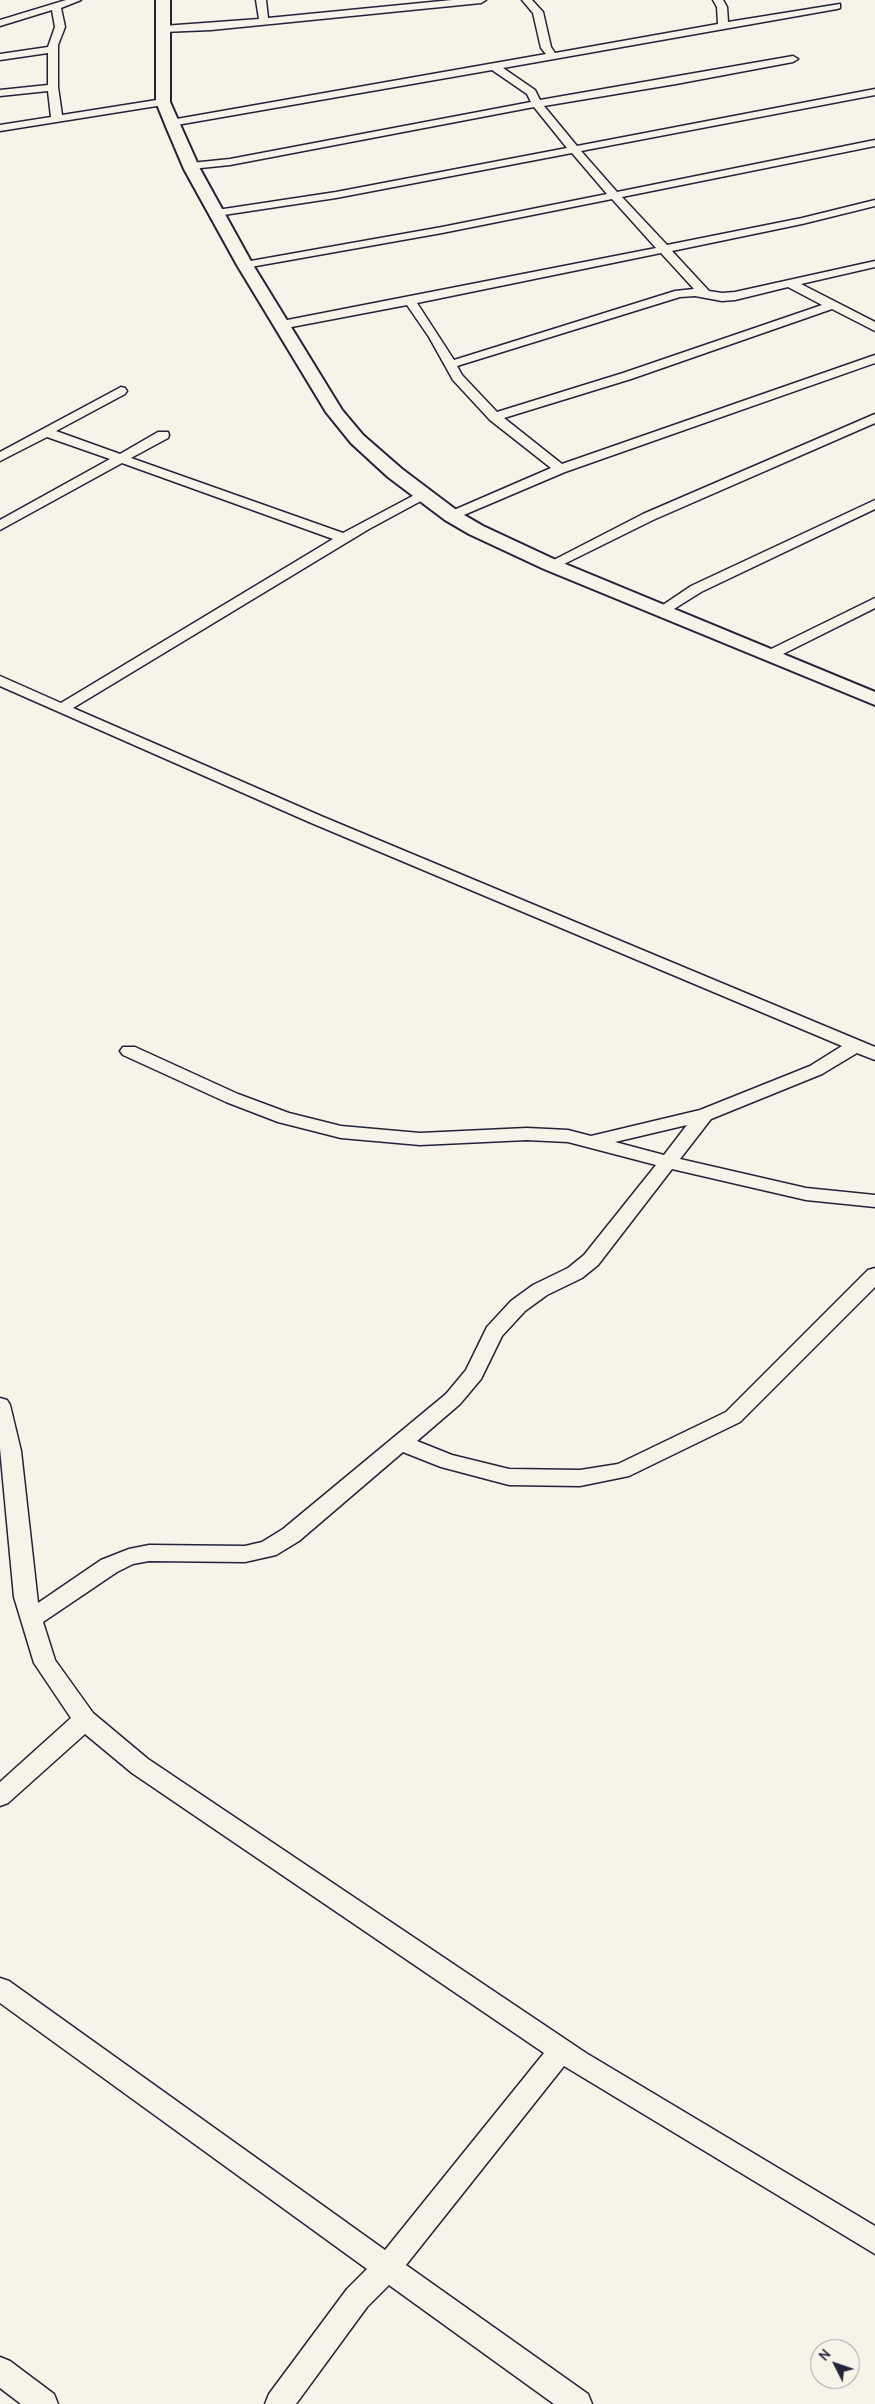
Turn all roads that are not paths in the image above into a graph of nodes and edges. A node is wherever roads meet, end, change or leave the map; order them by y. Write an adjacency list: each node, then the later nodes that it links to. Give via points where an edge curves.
1 (76, 0): 9 (street)
2 (163, 0): 15 (street)
3 (261, 0): 12 (street)
4 (353, 0): 11 (street)
5 (481, 0): 8 (street)
6 (528, 0): 17 (street, via 538,12 546,48)
7 (718, 0): 14 (street)
8 (443, 2): 11 (street)
9 (56, 6): 13 (street); 16 (street, via 60,32 54,39)
10 (837, 6): 14 (street)
11 (353, 12): 12 (street)
12 (264, 21): 15 (street)
13 (0, 23)
14 (724, 26): 17 (street)
15 (164, 29): 25 (street)
16 (53, 49): 18 (street); 21 (street)
17 (552, 55): 20 (street)
18 (0, 57)
19 (793, 59): 26 (street)
20 (492, 65): 26 (street, via 531,92); 29 (street)
21 (53, 87): 23 (street); 28 (street)
22 (875, 92): 24 (street)
23 (0, 93)
24 (862, 94): 27 (street); 32 (street)
25 (163, 102): 28 (street); 29 (street)
26 (537, 104): 32 (street); 33 (street, via 230,162)
27 (875, 106)
28 (57, 119): 30 (street)
29 (171, 123): 33 (street)
30 (0, 128)
31 (875, 143): 34 (street)
32 (574, 150): 34 (street); 36 (street, via 336,195)
33 (191, 166): 36 (street)
34 (616, 195): 37 (street); 39 (street)
35 (875, 203): 37 (street)
36 (217, 213): 39 (street)
37 (662, 249): 41 (street); 42 (street)
38 (875, 264): 40 (street)
39 (245, 265): 44 (street)
40 (789, 283): 41 (street, via 735,296); 43 (street)
41 (705, 294): 47 (street, via 679,294)
42 (410, 301): 44 (street); 47 (street)
43 (833, 305): 45 (street); 49 (street, via 627,376)
44 (281, 325): 56 (street, via 335,412 357,439)
45 (875, 327)
46 (875, 359): 55 (street)
47 (450, 365): 49 (street, via 457,377)
48 (121, 391): 51 (street)
49 (495, 417): 55 (street)
50 (875, 418): 61 (street, via 648,517)
51 (46, 432): 53 (street); 54 (street)
52 (163, 435): 54 (street)
53 (0, 457)
54 (120, 459): 59 (street); 60 (street)
55 (560, 469): 58 (street)
56 (425, 495): 58 (street); 60 (street)
57 (875, 504): 63 (street, via 696,589)
58 (452, 516): 61 (street)
59 (0, 526)
60 (344, 538): 67 (street)
61 (551, 565): 63 (street)
62 (875, 602): 64 (street)
63 (661, 611): 64 (street)
64 (770, 655): 66 (street)
65 (0, 680): 67 (street)
66 (875, 699)
67 (62, 709): 68 (street)
68 (856, 1046): 70 (street); 71 (street, via 816,1070)
69 (129, 1051): 72 (street, via 284,1118 341,1132 420,1139 527,1134 568,1136)
70 (875, 1054)
71 (705, 1115): 72 (street); 73 (street)
72 (591, 1142): 73 (street)
73 (667, 1162): 74 (street, via 806,1194); 77 (street, via 591,1260 518,1306 494,1332 474,1374 453,1399)
74 (875, 1201)
75 (875, 1275): 77 (street, via 733,1417 622,1471 580,1478 509,1477 448,1462)
76 (0, 1404): 78 (street, via 11,1452 25,1597)
77 (401, 1443): 78 (street, via 291,1536 268,1549 245,1554 149,1553 129,1557)
78 (32, 1618): 79 (street, via 45,1663)
79 (85, 1720): 80 (street); 82 (street, via 140,1766)
80 (0, 1796)
81 (0, 1989): 84 (street)
82 (562, 2050): 83 (street); 84 (street)
83 (875, 2240)
84 (388, 2267): 87 (street, via 357,2298); 88 (street)
85 (0, 2371): 86 (street)
86 (44, 2404)
87 (279, 2404)
88 (578, 2404)

